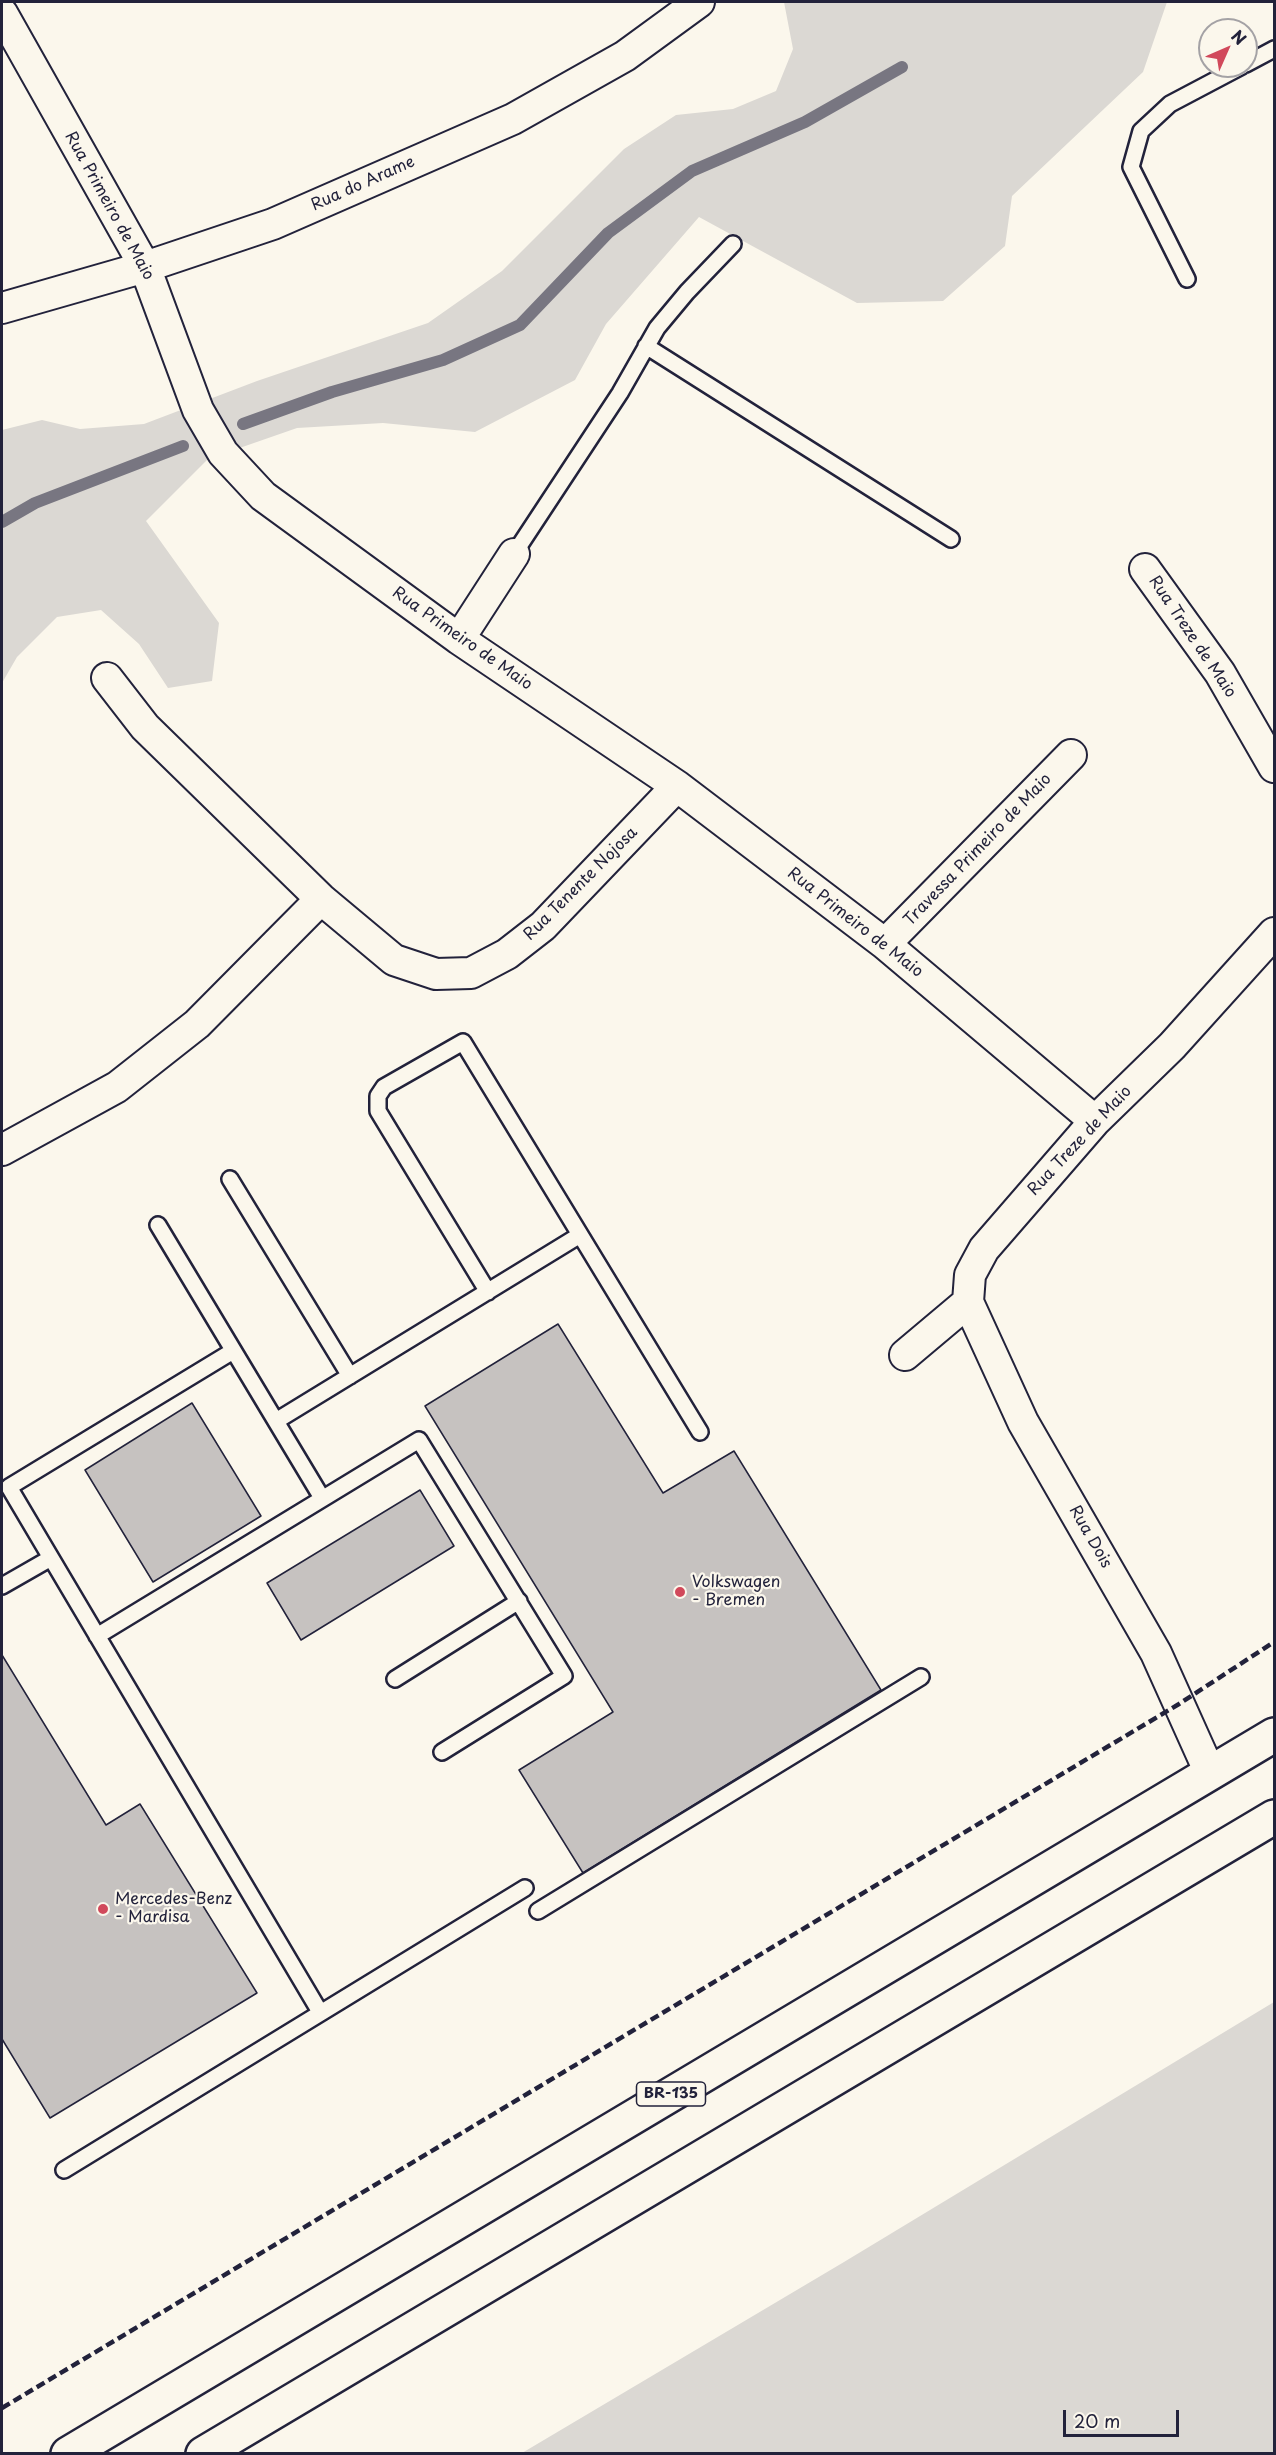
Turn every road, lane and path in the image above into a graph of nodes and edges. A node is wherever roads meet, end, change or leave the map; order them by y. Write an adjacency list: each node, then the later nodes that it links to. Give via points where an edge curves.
1 (699, 2): 7 (street, Rua do Arame, via 625,56 513,119 273,224)
2 (2, 13): 7 (street, Rua Primeiro de Maio)
3 (1273, 54): 4 (lane)
4 (1258, 60)
5 (1219, 78): 8 (lane, via 1170,104 1141,130 1131,167)
6 (733, 244): 10 (lane, via 687,292)
7 (145, 267): 9 (street, Rua do Arame); 14 (street, Rua Primeiro de Maio, via 198,410 224,453 263,496)
8 (1187, 279)
9 (2, 308)
10 (646, 346): 11 (lane); 12 (lane, via 620,393)
11 (951, 539)
12 (514, 554): 14 (street)
13 (1145, 569): 17 (street, Rua Treze de Maio, via 1220,673)
14 (459, 639): 18 (street, Rua Primeiro de Maio)
15 (107, 678): 19 (street, Rua Tenente Nojosa, via 145,727)
16 (1071, 755): 21 (street, Travessa Primeiro de Maio)
17 (1275, 767)
18 (677, 786): 19 (street, Rua Tenente Nojosa, via 543,926 507,954 471,973 436,974 394,960); 21 (street, Rua Primeiro de Maio)
19 (321, 899): 23 (street, via 197,1024 117,1087)
20 (1275, 933): 22 (street, Rua Treze de Maio, via 1172,1046)
21 (885, 944): 22 (street, Rua Primeiro de Maio)
22 (1095, 1121): 28 (street, Rua Treze de Maio, via 984,1249 970,1275)
23 (2, 1150)
24 (230, 1179): 31 (lane)
25 (158, 1225): 29 (lane)
26 (580, 1235): 27 (lane); 27 (lane, via 463,1042 384,1087 378,1096 378,1111); 33 (lane)
27 (488, 1292): 31 (lane)
28 (968, 1302): 30 (street); 43 (street, Rua Dois, via 1023,1422 1156,1653)
29 (233, 1351): 32 (lane); 35 (lane, via 9,1487)
30 (905, 1355)
31 (350, 1376): 32 (lane)
32 (276, 1421): 34 (lane)
33 (700, 1432)
34 (322, 1498): 37 (lane, via 419,1440); 38 (lane)
35 (51, 1558): 36 (lane); 38 (lane)
36 (2, 1587)
37 (519, 1601): 40 (lane); 42 (lane, via 564,1676)
38 (97, 1636): 47 (lane)
39 (921, 1677): 46 (lane)
40 (395, 1679)
41 (1275, 1735): 43 (highway, BR-135)
42 (442, 1752)
43 (1210, 1773): 49 (highway, BR-135)
44 (1275, 1817): 50 (highway)
45 (525, 1888): 47 (lane)
46 (538, 1911)
47 (320, 2012): 48 (lane)
48 (64, 2170)
49 (68, 2454)
50 (203, 2454)

